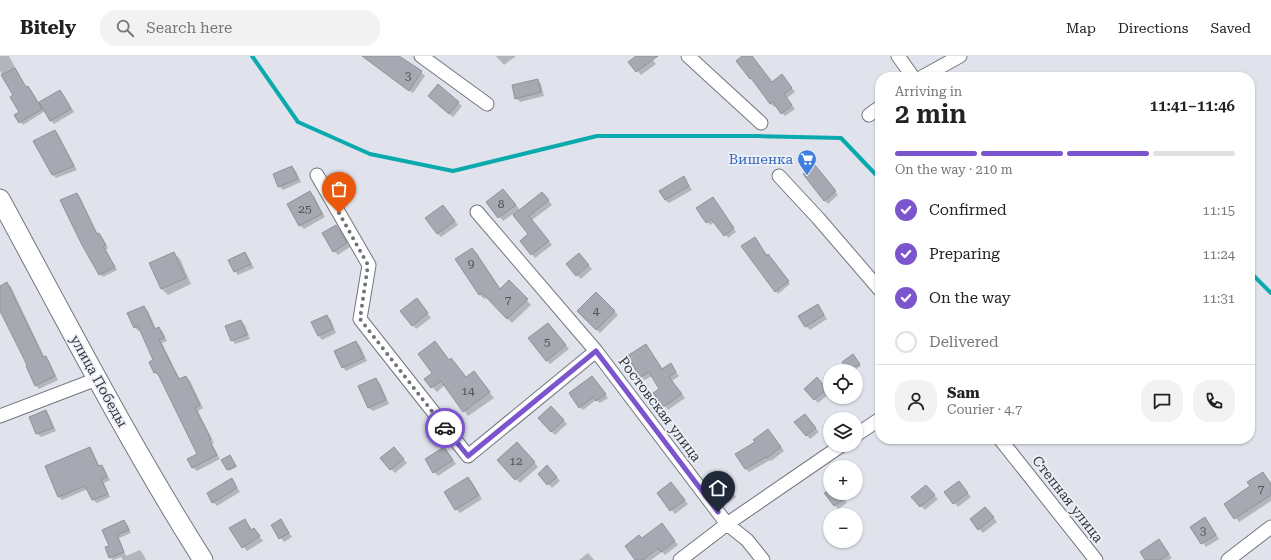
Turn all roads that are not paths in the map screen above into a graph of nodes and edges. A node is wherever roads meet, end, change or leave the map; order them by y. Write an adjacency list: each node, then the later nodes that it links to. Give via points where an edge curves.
1 (421, 56): 7 (street)
2 (688, 56): 10 (street)
3 (898, 56): 5 (street)
4 (960, 56): 6 (street)
5 (909, 72)
6 (931, 72)
7 (488, 104)
8 (875, 111): 9 (street)
9 (869, 115)
10 (761, 123)
11 (317, 175): 16 (street, via 368,265 360,319 468,456)
12 (779, 176): 15 (street)
13 (0, 199): 17 (street, улица Победы)
14 (477, 212): 16 (street, Ростовская улица)
15 (875, 284)
16 (596, 351): 23 (street, Ростовская улица)
17 (97, 379): 18 (street); 25 (street, улица Победы)
18 (0, 416)
19 (875, 422): 20 (street)
20 (863, 430)
21 (1004, 444): 28 (street, Степная улица)
22 (832, 452): 23 (street)
23 (727, 524): 26 (street); 27 (street, Ростовская улица, via 747,540)
24 (1271, 526): 29 (street)
25 (203, 560)
26 (680, 560)
27 (763, 560)
28 (1096, 560)
29 (1228, 560)

